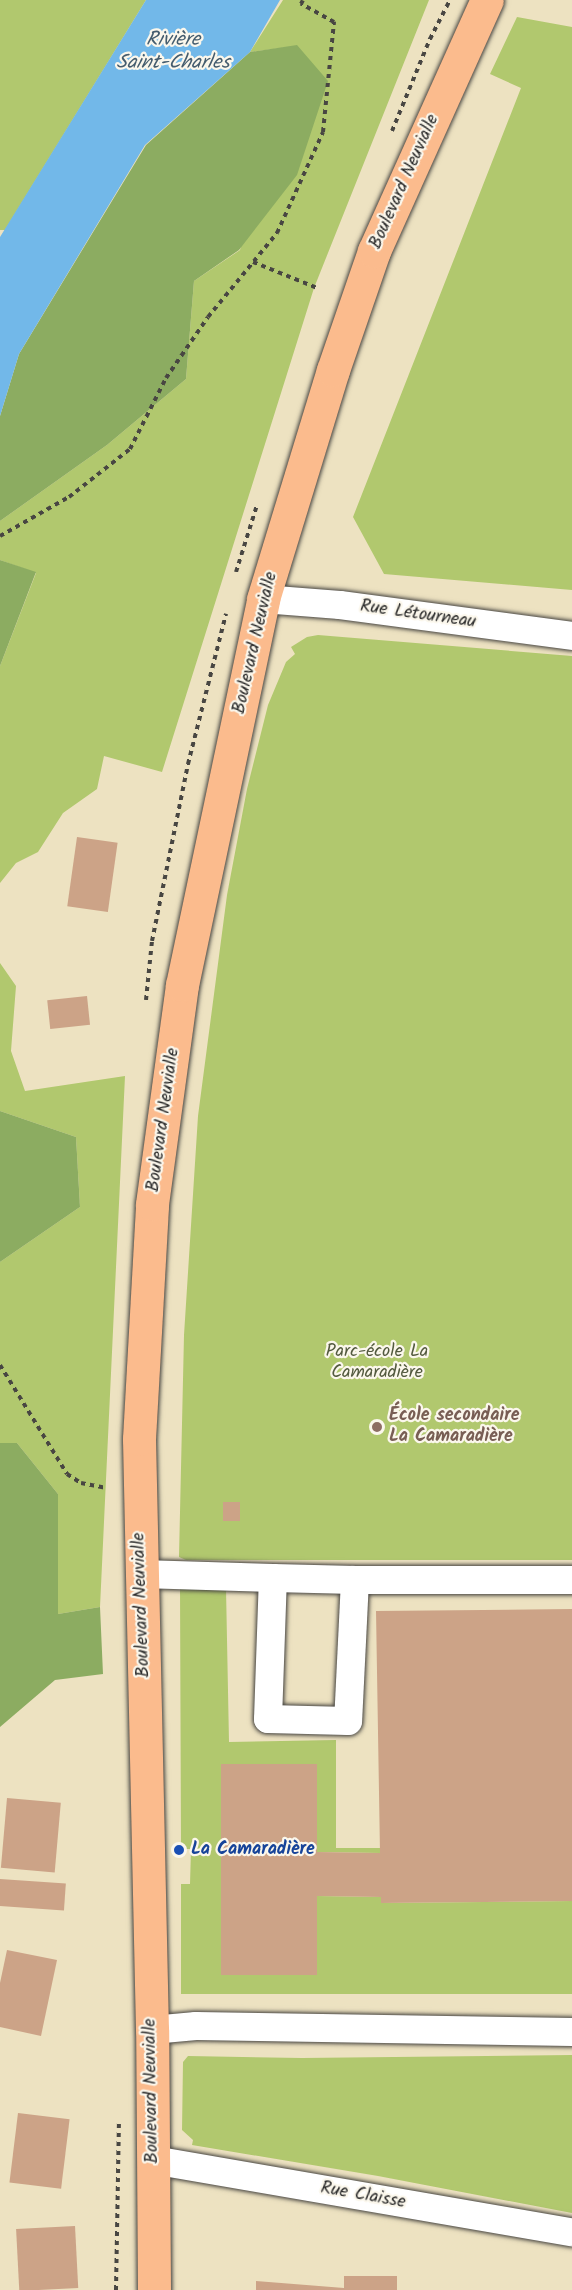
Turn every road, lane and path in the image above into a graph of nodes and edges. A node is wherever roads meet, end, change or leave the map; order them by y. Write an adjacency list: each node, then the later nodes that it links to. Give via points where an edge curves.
1 (303, 0): 5 (path, via 301,4 334,22 323,132 277,233)
2 (450, 0): 4 (path)
3 (487, 0): 8 (main road, Boulevard Neuvialle, via 374,251)
4 (430, 39)
5 (253, 261): 6 (path); 7 (path, via 166,378 130,449 69,497)
6 (317, 288)
7 (0, 536)
8 (263, 599): 9 (street, Rue Létourneau, via 340,605); 12 (main road, Boulevard Neuvialle, via 182,985 152,1204 139,1439)
9 (572, 636)
10 (0, 1365): 11 (path, via 67,1474 81,1483)
11 (107, 1488)
12 (141, 1574): 13 (street); 16 (main road, Boulevard Neuvialle)
13 (273, 1578): 14 (street); 14 (street, via 268,1719 348,1721)
14 (355, 1580): 15 (street)
15 (572, 1580)
16 (152, 2030): 17 (street, via 196,2026); 18 (main road, Boulevard Neuvialle)
17 (572, 2032)
18 (153, 2160): 20 (street, Rue Claisse); 22 (main road, Boulevard Neuvialle)
19 (116, 2232): 21 (path)
20 (572, 2232)
21 (116, 2290)
22 (154, 2290)

